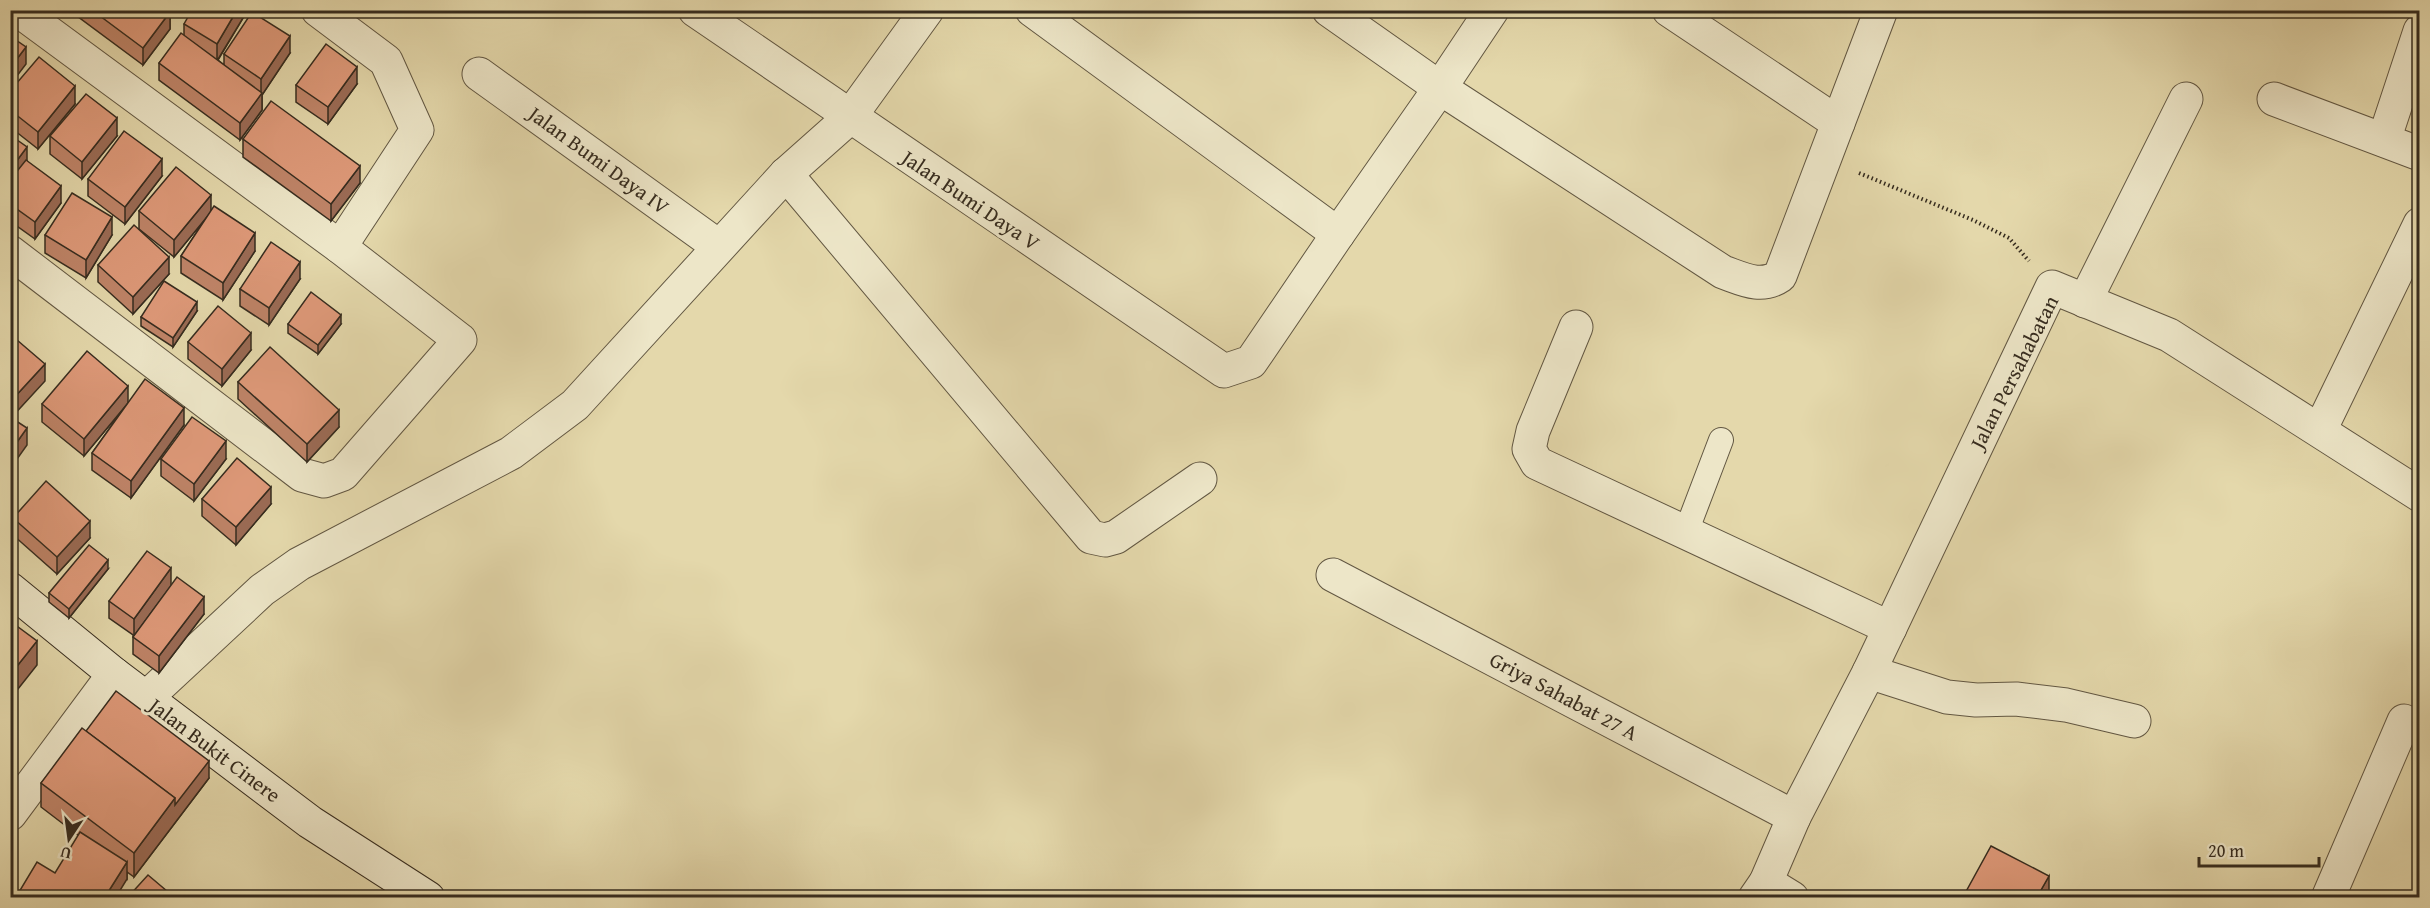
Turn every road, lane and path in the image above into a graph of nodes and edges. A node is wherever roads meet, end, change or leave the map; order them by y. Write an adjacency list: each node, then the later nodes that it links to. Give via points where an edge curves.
1 (18, 10): 24 (street)
2 (318, 10): 24 (street, via 386,61 417,130)
3 (695, 10): 15 (street, Jalan Bumi Daya V)
4 (927, 10): 15 (street)
5 (1032, 10): 22 (street)
6 (1329, 10): 12 (street)
7 (1492, 10): 12 (street)
8 (1669, 10): 16 (street)
9 (1881, 10): 16 (street)
10 (2420, 31): 17 (street)
11 (479, 74): 23 (street, Jalan Bumi Daya IV)
12 (1440, 88): 19 (street, via 1723,272 1753,283 1770,283 1780,276); 22 (street)
13 (2186, 99): 27 (street)
14 (2274, 99): 17 (street)
15 (849, 118): 20 (street); 22 (street, Jalan Bumi Daya V, via 1224,371 1251,362)
16 (1838, 123): 19 (street)
17 (2384, 140): 18 (street)
18 (2420, 154)
19 (1825, 159): 26 (path, via 2009,238)
20 (786, 174): 23 (street); 31 (street, via 1091,537 1116,537)
21 (2420, 224): 29 (street)
22 (1338, 234)
23 (718, 246): 39 (street, via 575,405 511,453 298,564 262,590)
24 (340, 247): 25 (street, via 460,340 342,474 324,481 302,475)
25 (10, 252)
26 (2052, 287): 27 (street, Jalan Persahabatan); 36 (street, Jalan Persahabatan)
27 (2085, 301): 29 (street, Jalan Persahabatan, via 2169,335)
28 (1576, 327): 33 (street, via 1529,449 1537,463)
29 (2320, 430): 32 (street, Jalan Persahabatan)
30 (1721, 440): 33 (lane)
31 (1200, 479)
32 (2420, 495)
33 (1686, 532): 36 (street)
34 (1333, 575): 43 (street, Griya Sahabat 27 A)
35 (10, 590): 38 (street, Jalan Bukit Cinere)
36 (1890, 628): 37 (street, Jalan Persahabatan)
37 (1869, 672): 40 (street, via 1947,697 2066,705); 43 (street, Jalan Persahabatan)
38 (114, 674): 39 (street, Jalan Bukit Cinere); 42 (street)
39 (146, 698): 45 (street, Jalan Bukit Cinere, via 310,822)
40 (2134, 721)
41 (2404, 721): 46 (street)
42 (10, 814)
43 (1794, 817): 44 (street, Jalan Persahabatan)
44 (1771, 892)
45 (429, 897)
46 (2328, 897)

